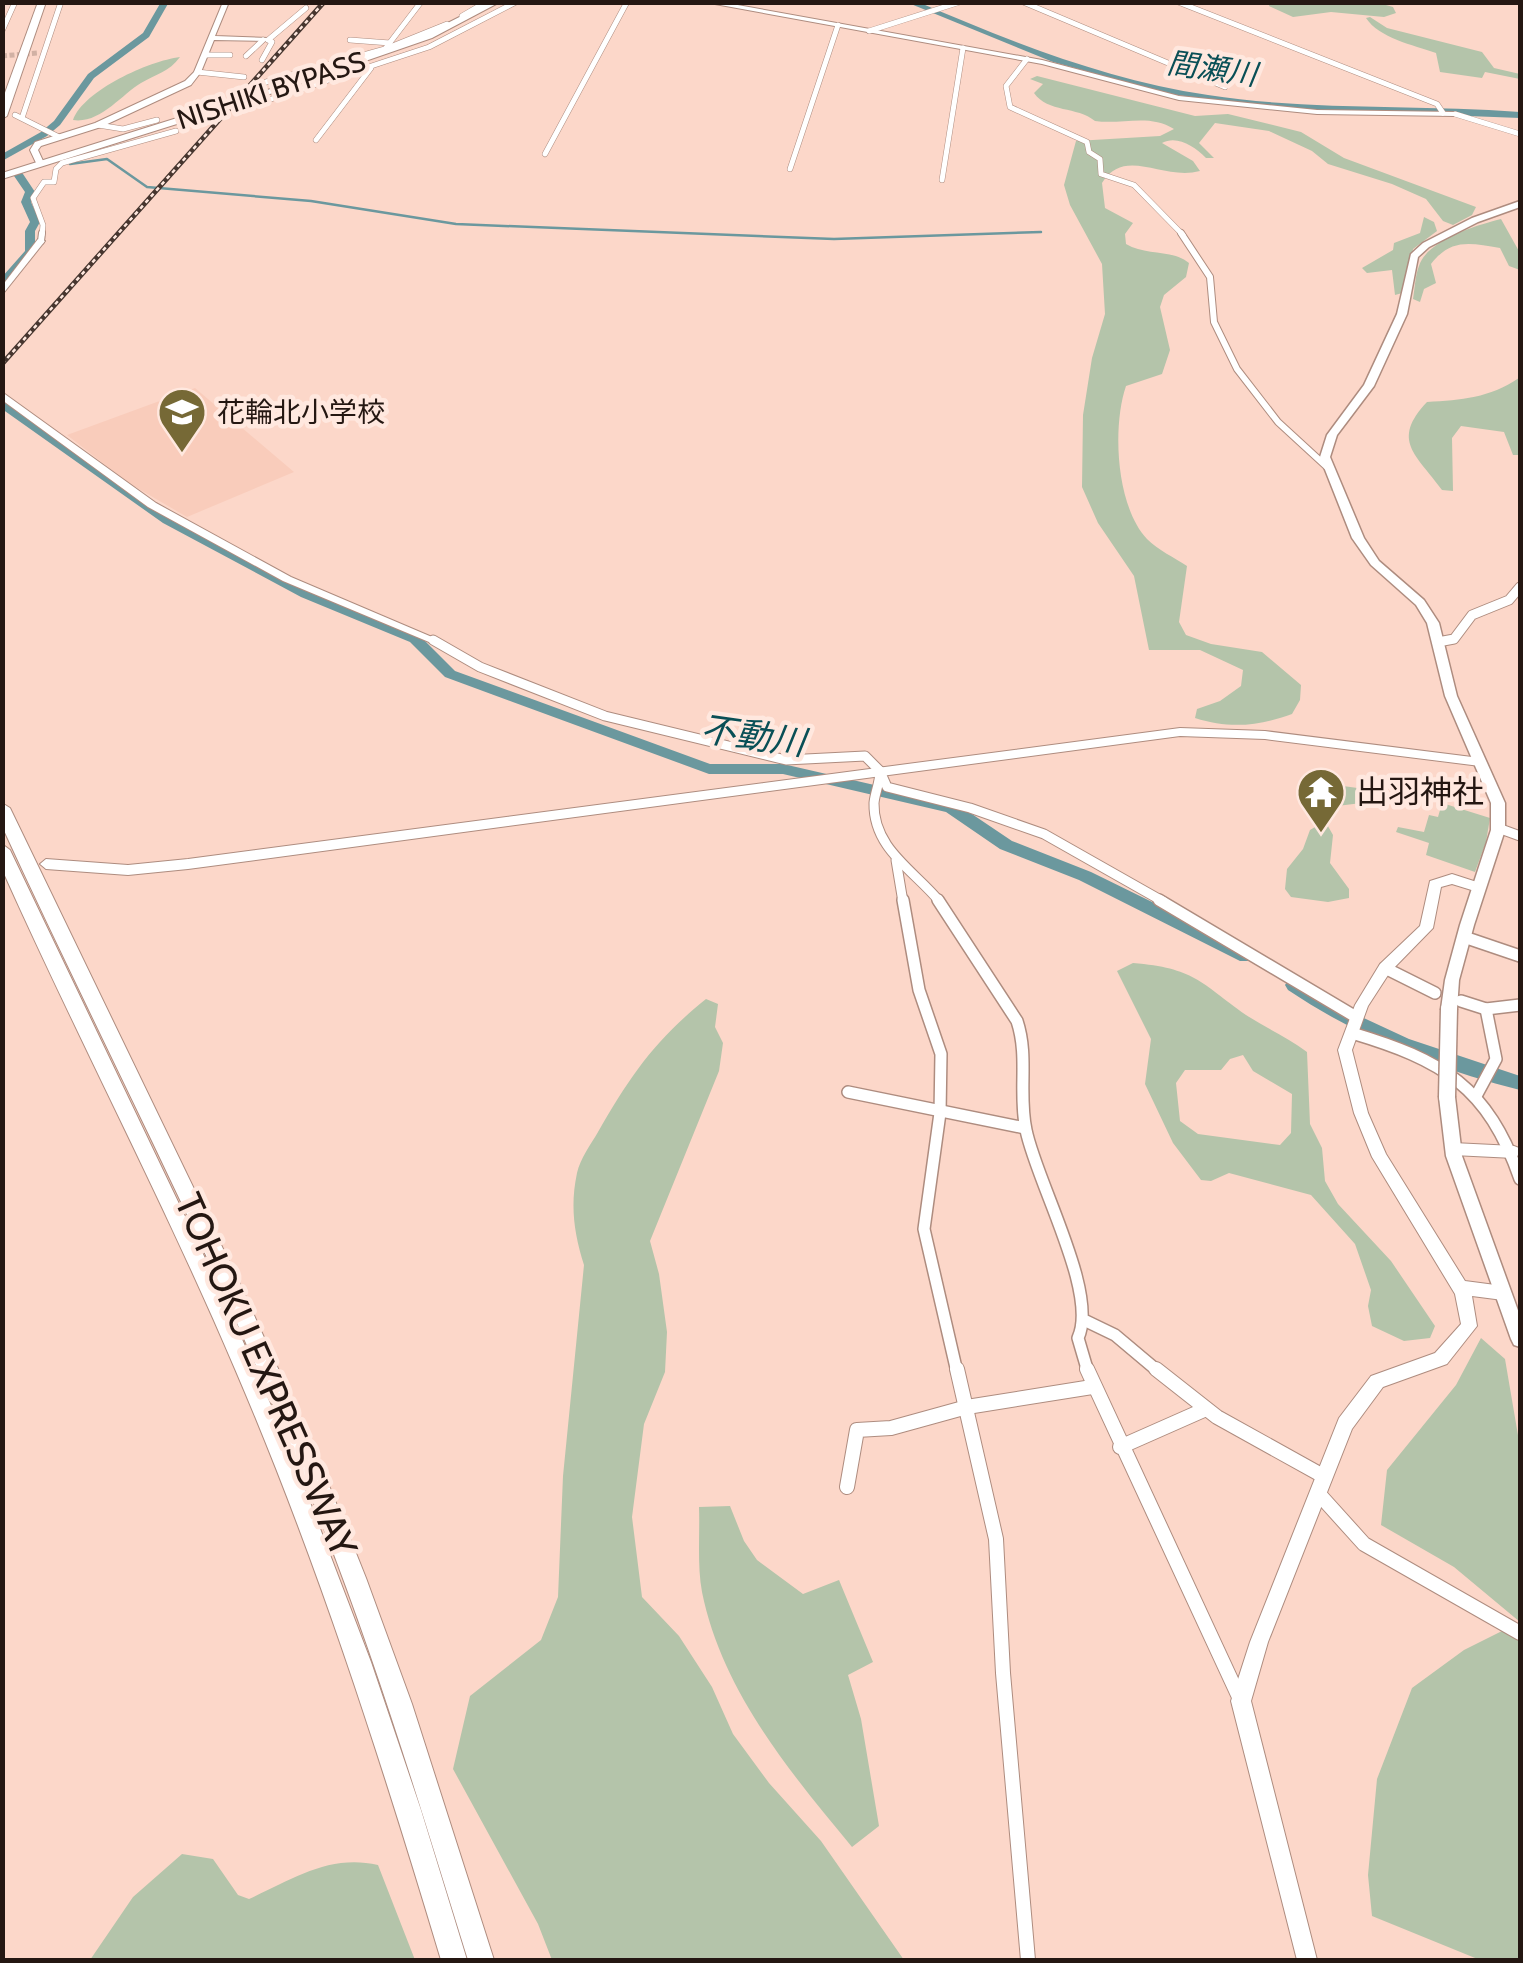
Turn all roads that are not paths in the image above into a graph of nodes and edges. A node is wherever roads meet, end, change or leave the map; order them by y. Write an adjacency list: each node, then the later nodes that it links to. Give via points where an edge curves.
1 (15, 2): 17 (street)
2 (34, 2): 37 (highway)
3 (42, 2): 40 (highway)
4 (61, 2): 25 (street)
5 (226, 2): 21 (street)
6 (421, 2): 29 (street)
7 (486, 2): 29 (street)
8 (496, 2): 29 (highway, NISHIKI BYPASS)
9 (516, 2): 29 (street, via 461,34)
10 (628, 2): 47 (street)
11 (706, 2): 18 (street)
12 (960, 2): 20 (street)
13 (1023, 2): 36 (street)
14 (1178, 2): 38 (street, via 1437,104)
15 (306, 8): 22 (street)
16 (2, 10): 17 (street)
17 (12, 10): 19 (street)
18 (838, 25): 20 (street); 49 (street)
19 (2, 31)
20 (869, 31): 24 (street)
21 (212, 38): 22 (street); 28 (street)
22 (266, 40): 30 (street); 32 (street, via 272,42)
23 (350, 40): 29 (street)
24 (963, 48): 31 (street); 51 (street)
25 (46, 52): 26 (street); 45 (street, via 19,117)
26 (38, 53)
27 (230, 54): 28 (street)
28 (205, 55): 33 (street); 34 (street)
29 (384, 55): 29 (street, via 266,82 257,88 259,102); 46 (street); 48 (highway, NISHIKI BYPASS, bridge)
30 (246, 56)
31 (1027, 59): 38 (street, via 1133,89 1244,106); 57 (street, via 1009,76 1010,106 1087,142 1100,159 1101,174 1128,180 1165,211 1210,276 1216,328 1241,373 1270,417)
32 (262, 60)
33 (220, 65)
34 (197, 72): 35 (street); 42 (street, via 180,88)
35 (244, 77)
36 (1225, 88)
37 (2, 90)
38 (1442, 112): 39 (street)
39 (1455, 114): 44 (street)
40 (2, 116)
41 (157, 120): 42 (street, via 122,129)
42 (98, 125): 45 (street)
43 (174, 130): 52 (street, via 62,164 54,182)
44 (1520, 134)
45 (56, 135): 48 (street, via 34,150)
46 (316, 140)
47 (545, 154)
48 (40, 163): 50 (highway, NISHIKI BYPASS); 52 (street)
49 (790, 169)
50 (2, 176)
51 (942, 180)
52 (44, 182): 54 (street, via 32,198 43,226)
53 (1520, 204): 57 (main road, via 1475,220 1414,256 1408,301 1369,386 1332,435)
54 (41, 241): 55 (street)
55 (2, 293)
56 (2, 395): 59 (street, via 164,512 287,578)
57 (1327, 467): 60 (main road, via 1358,538 1375,563 1420,602)
58 (1520, 588): 60 (street, via 1509,600 1472,615 1454,639)
59 (434, 640): 62 (street, via 480,668 604,716 786,760 865,756)
60 (1438, 642): 61 (main road, via 1451,696)
61 (1480, 762): 62 (street, via 1180,732); 64 (main road, via 1498,802)
62 (880, 771): 67 (street, via 874,801 882,838); 68 (street, via 188,864 128,870); 77 (street, via 887,786 1044,834 1281,969)
63 (2, 808): 98 (highway, TOHOKU EXPRESSWAY, via 305,1452 404,1705)
64 (1498, 828): 65 (street); 69 (main road)
65 (1520, 836)
66 (2, 850): 97 (highway, TOHOKU EXPRESSWAY, via 285,1464 381,1717)
67 (896, 860): 80 (street, via 920,990 942,1054); 81 (street, via 936,898 1017,1021 1024,1042)
68 (46, 864)
69 (1478, 887): 70 (main road); 72 (street, via 1452,879 1435,884 1422,934)
70 (1464, 937): 71 (street); 74 (main road)
71 (1520, 956)
72 (1385, 968): 73 (street); 77 (street)
73 (1435, 994)
74 (1455, 1005): 76 (street); 82 (main road, bridge, via 1448,1097)
75 (1520, 1005): 76 (street)
76 (1486, 1009): 79 (street, via 1496,1048)
77 (1354, 1025): 79 (street, via 1423,1056); 85 (street, via 1346,1050 1349,1070 1380,1157)
78 (848, 1092): 80 (street)
79 (1476, 1096): 83 (street)
80 (940, 1113): 81 (street); 90 (street, via 924,1229)
81 (1024, 1128): 87 (street)
82 (1453, 1148): 83 (street); 86 (main road)
83 (1514, 1152): 84 (street)
84 (1520, 1176)
85 (1462, 1288): 86 (street); 93 (street, via 1469,1326 1441,1358 1377,1381 1345,1424)
86 (1503, 1294): 88 (main road)
87 (1086, 1321): 89 (street, via 1078,1338); 91 (street, via 1109,1328)
88 (1520, 1338)
89 (1092, 1387): 90 (street); 92 (street)
90 (967, 1408): 94 (street, via 857,1430); 99 (street, via 996,1539)
91 (1206, 1409): 92 (street); 93 (street)
92 (1120, 1447): 96 (street)
93 (1322, 1485): 95 (street, via 1364,1544); 96 (street)
94 (846, 1487)
95 (1520, 1633)
96 (1241, 1701): 100 (street)
97 (454, 1960)
98 (481, 1960)
99 (1028, 1960)
100 (1307, 1960)

